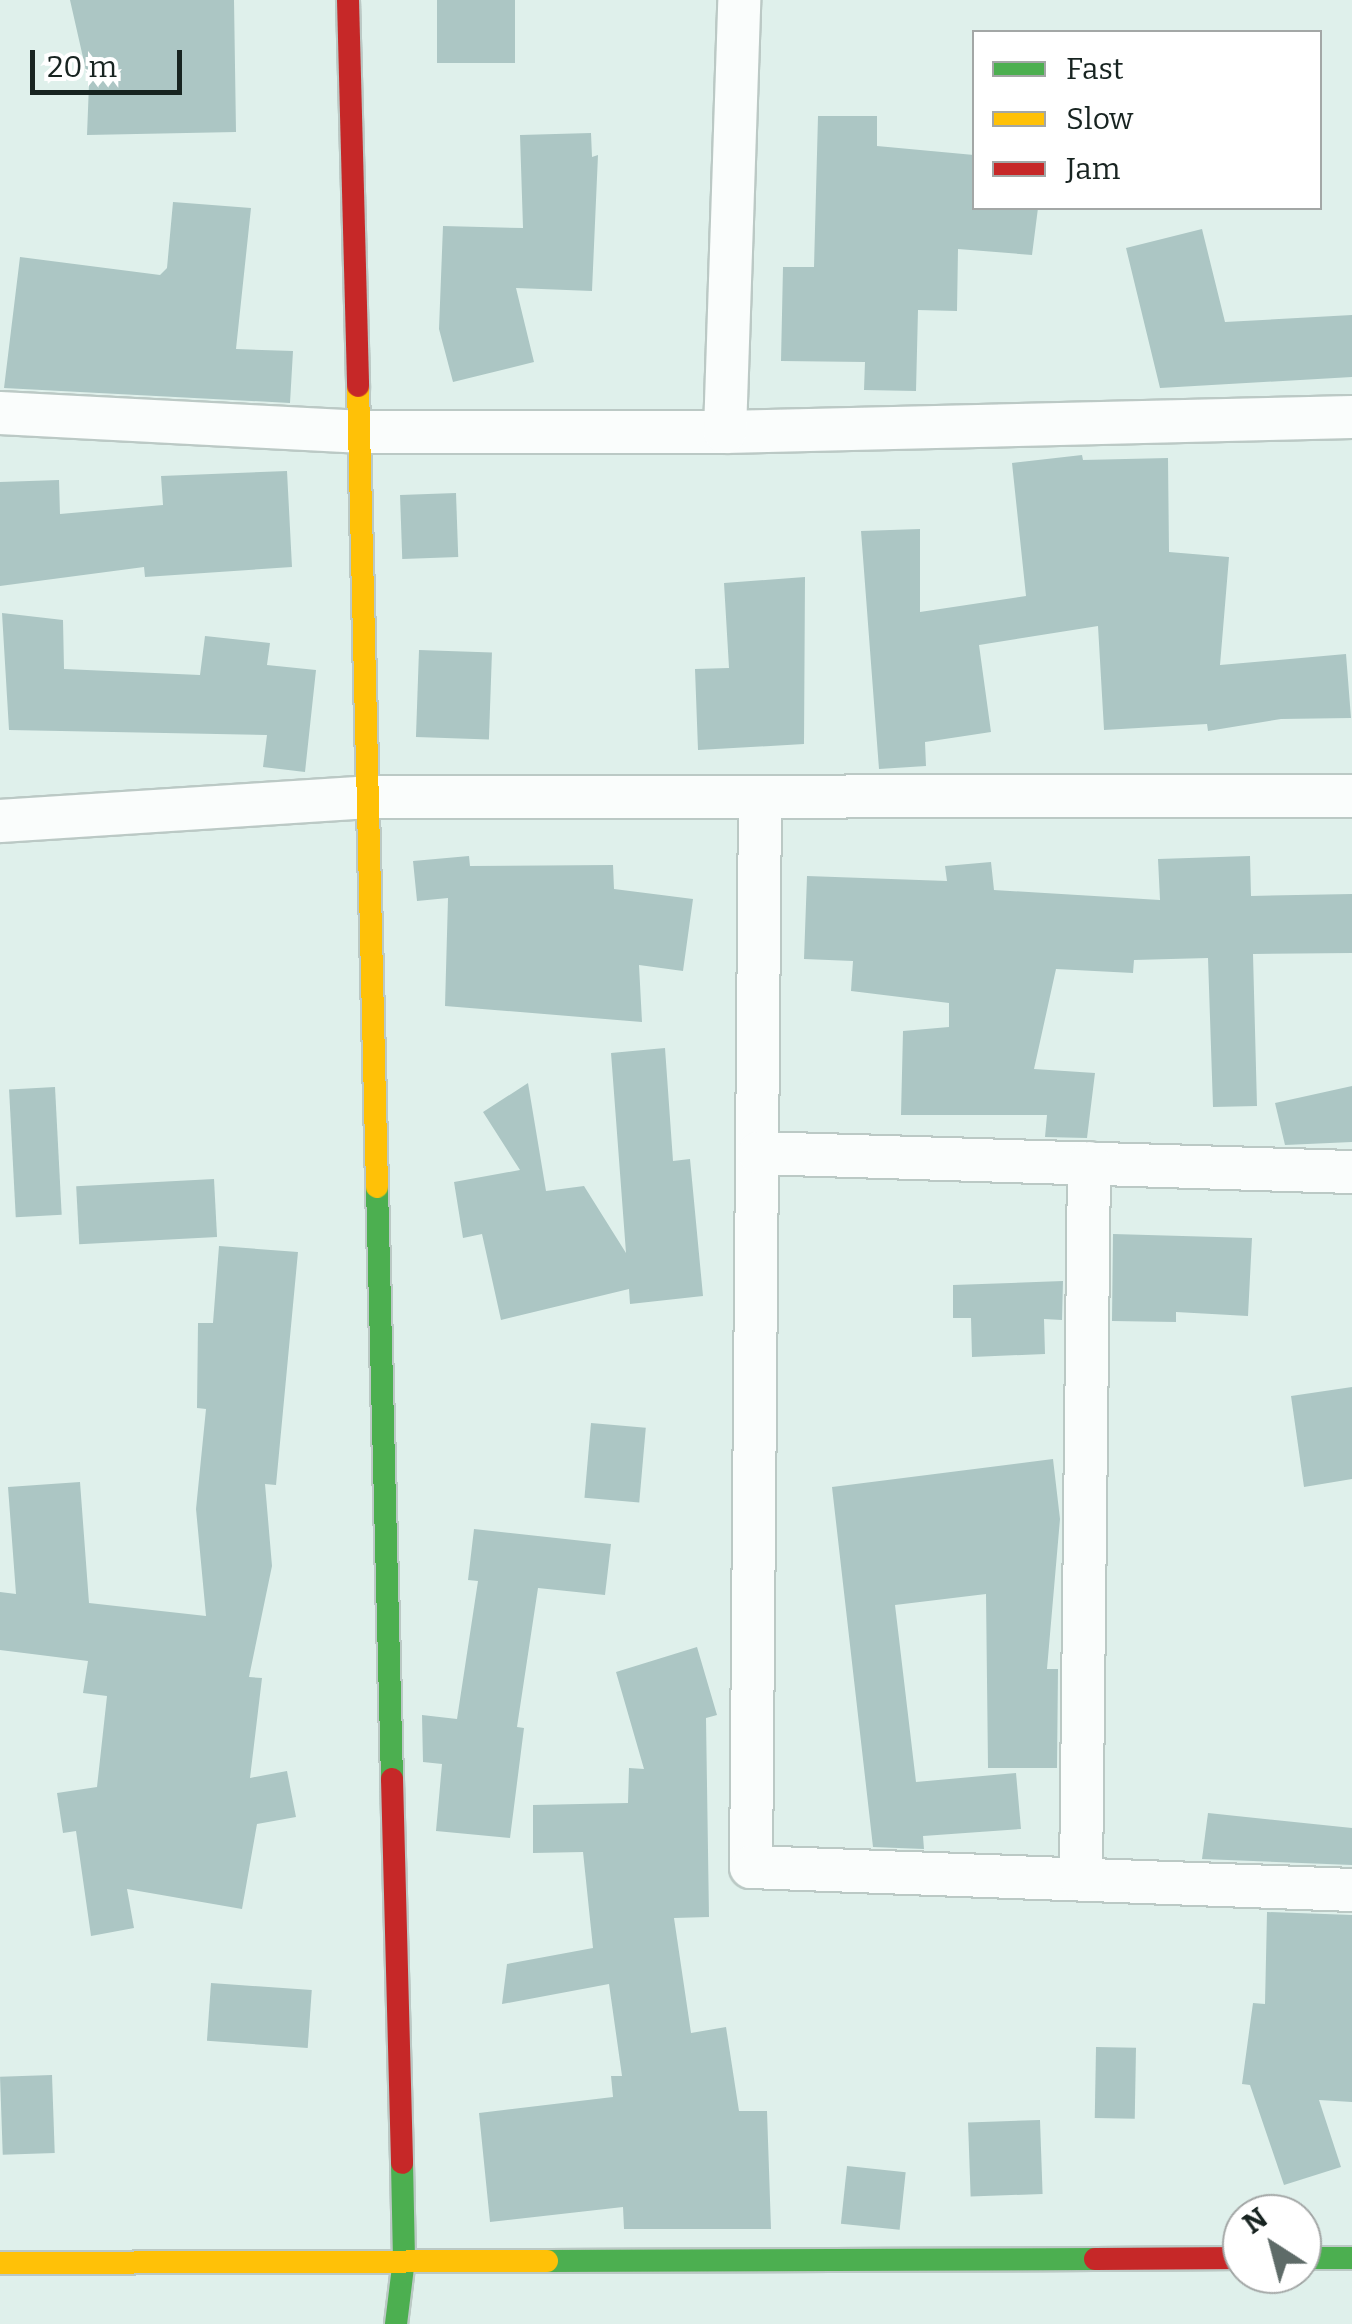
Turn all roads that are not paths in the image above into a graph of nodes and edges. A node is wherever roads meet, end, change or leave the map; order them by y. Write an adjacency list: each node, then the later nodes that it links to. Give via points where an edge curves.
1 (348, 0): 5 (street)
2 (739, 0): 6 (street)
3 (0, 412): 5 (street)
4 (1352, 416): 6 (street)
5 (358, 432): 6 (street); 8 (street)
6 (725, 432)
7 (1352, 796): 9 (street)
8 (371, 797): 9 (street); 10 (street); 19 (street)
9 (760, 797): 11 (street)
10 (0, 821)
11 (759, 1152): 12 (street); 14 (street, via 751,1867)
12 (1089, 1163): 13 (street); 14 (street)
13 (1352, 1172)
14 (1082, 1879): 15 (street)
15 (1352, 1890)
16 (1222, 2258): 19 (street)
17 (1322, 2258): 18 (street)
18 (1352, 2258)
19 (404, 2259): 20 (street); 21 (street)
20 (0, 2263)
21 (396, 2324)

